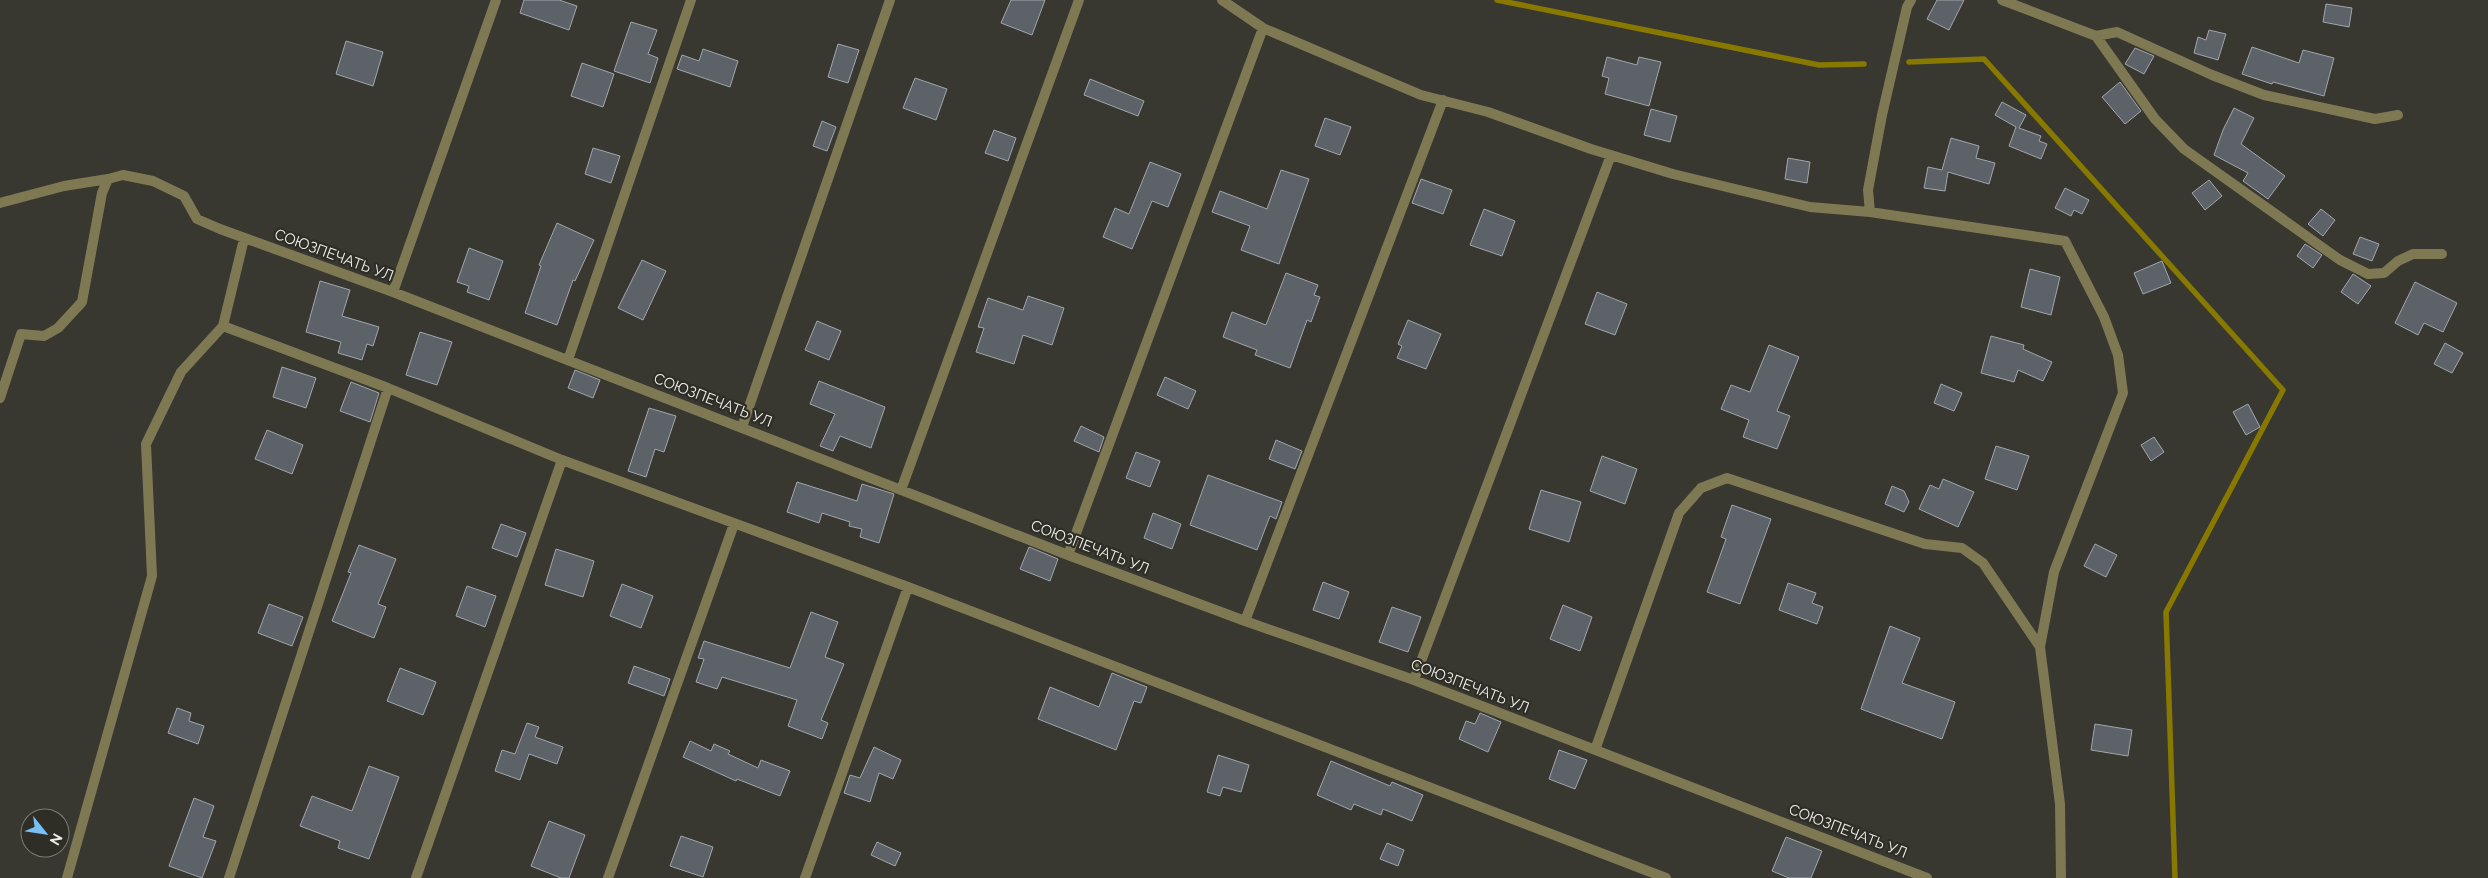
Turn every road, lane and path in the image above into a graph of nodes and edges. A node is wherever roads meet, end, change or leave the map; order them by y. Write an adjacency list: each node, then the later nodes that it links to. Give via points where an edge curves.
1 (496, 0): 18 (street)
2 (691, 0): 20 (street)
3 (890, 0): 23 (street)
4 (1078, 0): 25 (street)
5 (1222, 0): 8 (street)
6 (1911, 0): 15 (street, via 1882,115 1868,190)
7 (2002, 0): 9 (street)
8 (1263, 28): 10 (street, via 1421,95); 27 (street)
9 (2096, 36): 11 (street, via 2117,32 2264,95 2375,119); 17 (street, via 2155,118 2184,149 2340,260 2368,274 2376,274 2384,273 2413,254)
10 (1443, 100): 12 (street, via 1488,112); 29 (street)
11 (2398, 115)
12 (1611, 155): 15 (street, via 1673,174 1810,207); 31 (street)
13 (108, 179): 14 (street, СОЮЗПЕЧАТЬ УЛ, via 64,186); 16 (street, СОЮЗПЕЧАТЬ УЛ, via 123,175 153,181 184,196 197,219); 22 (street, via 102,193 82,302 58,328 44,336 21,334)
14 (0, 203)
15 (1870, 212): 30 (street, via 2065,241 2104,317 2118,355 2123,393 2054,572)
16 (244, 238): 18 (street, СОЮЗПЕЧАТЬ УЛ); 19 (street)
17 (2442, 254)
18 (393, 292): 20 (street, СОЮЗПЕЧАТЬ УЛ)
19 (224, 326): 21 (street); 33 (street, via 181,372 146,444 152,576)
20 (568, 360): 23 (street, СОЮЗПЕЧАТЬ УЛ)
21 (388, 388): 24 (street); 34 (street)
22 (0, 398)
23 (742, 427): 25 (street, СОЮЗПЕЧАТЬ УЛ)
24 (562, 460): 26 (street); 35 (street)
25 (901, 490): 27 (street, СОЮЗПЕЧАТЬ УЛ)
26 (734, 524): 28 (street); 36 (street)
27 (1068, 555): 29 (street, СОЮЗПЕЧАТЬ УЛ)
28 (908, 587): 37 (street); 38 (street)
29 (1245, 621): 31 (street, СОЮЗПЕЧАТЬ УЛ)
30 (2040, 647): 32 (street, via 1983,562 1962,548 1925,544 1727,478 1701,488 1679,513); 40 (street, via 2060,804)
31 (1414, 680): 32 (street, СОЮЗПЕЧАТЬ УЛ)
32 (1595, 750): 39 (street, СОЮЗПЕЧАТЬ УЛ)
33 (67, 878)
34 (229, 878)
35 (416, 878)
36 (608, 878)
37 (805, 878)
38 (1666, 878)
39 (1927, 878)
40 (2061, 878)

